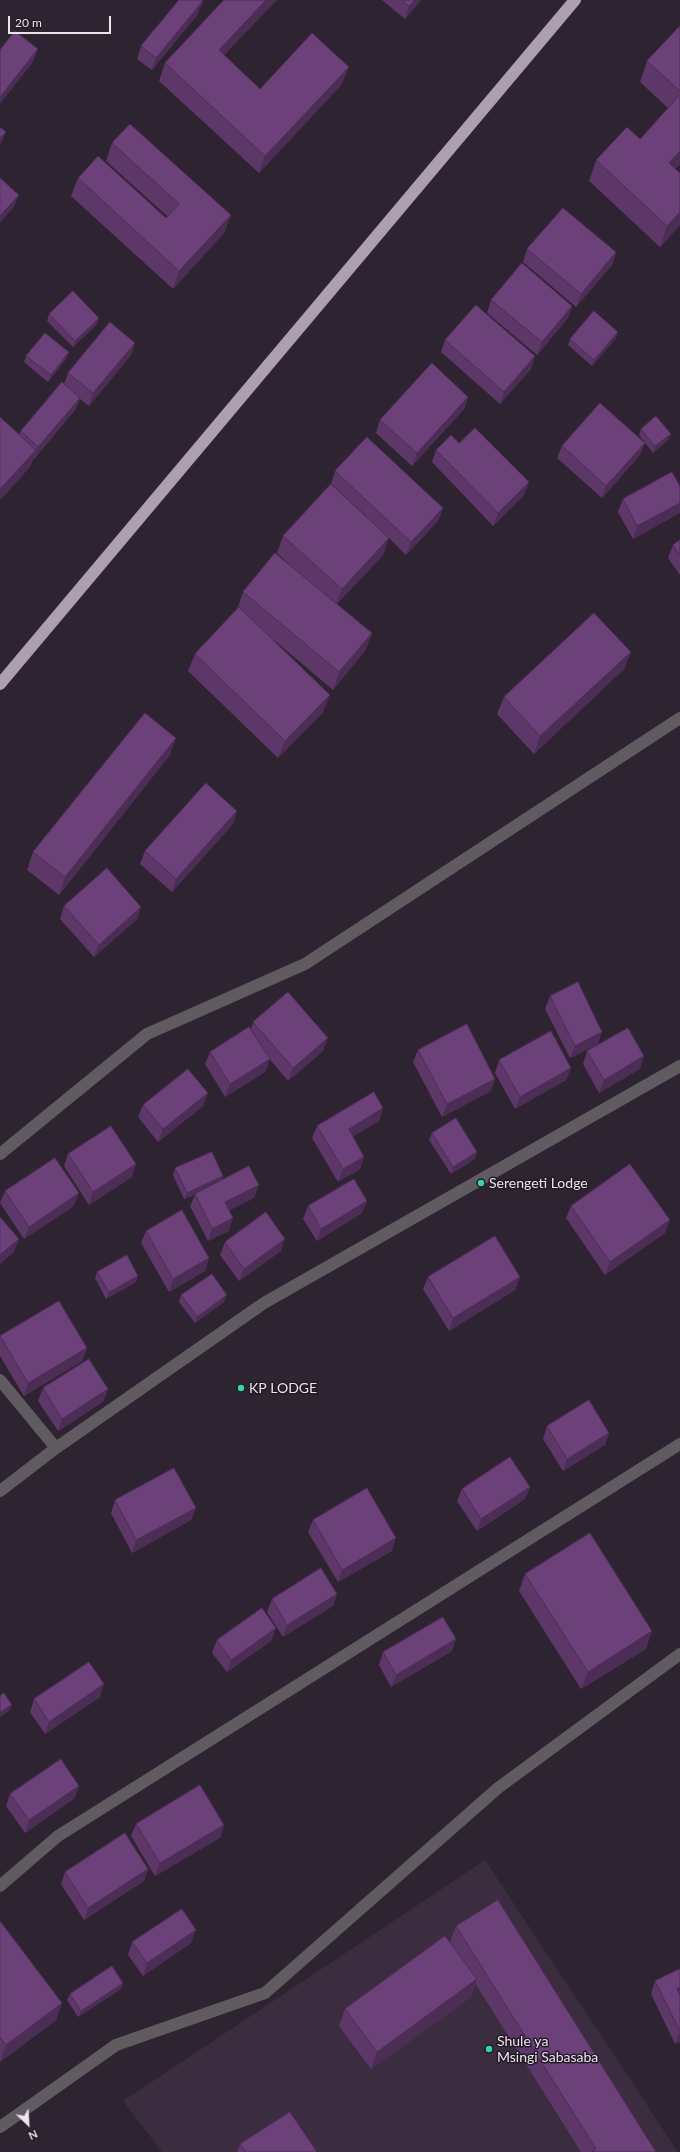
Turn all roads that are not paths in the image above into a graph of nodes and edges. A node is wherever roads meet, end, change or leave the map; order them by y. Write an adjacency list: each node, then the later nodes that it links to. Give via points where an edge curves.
1 (575, 0): 2 (highway)
2 (0, 684)
3 (680, 718): 5 (street, via 305,964 146,1034)
4 (680, 1066): 8 (street, via 264,1303)
5 (0, 1154)
6 (0, 1380): 8 (street)
7 (680, 1444): 11 (street, via 58,1836)
8 (56, 1448): 9 (street)
9 (0, 1491)
10 (680, 1654): 12 (street, via 498,1788 265,1993 116,2045)
11 (0, 1886)
12 (0, 2127)

